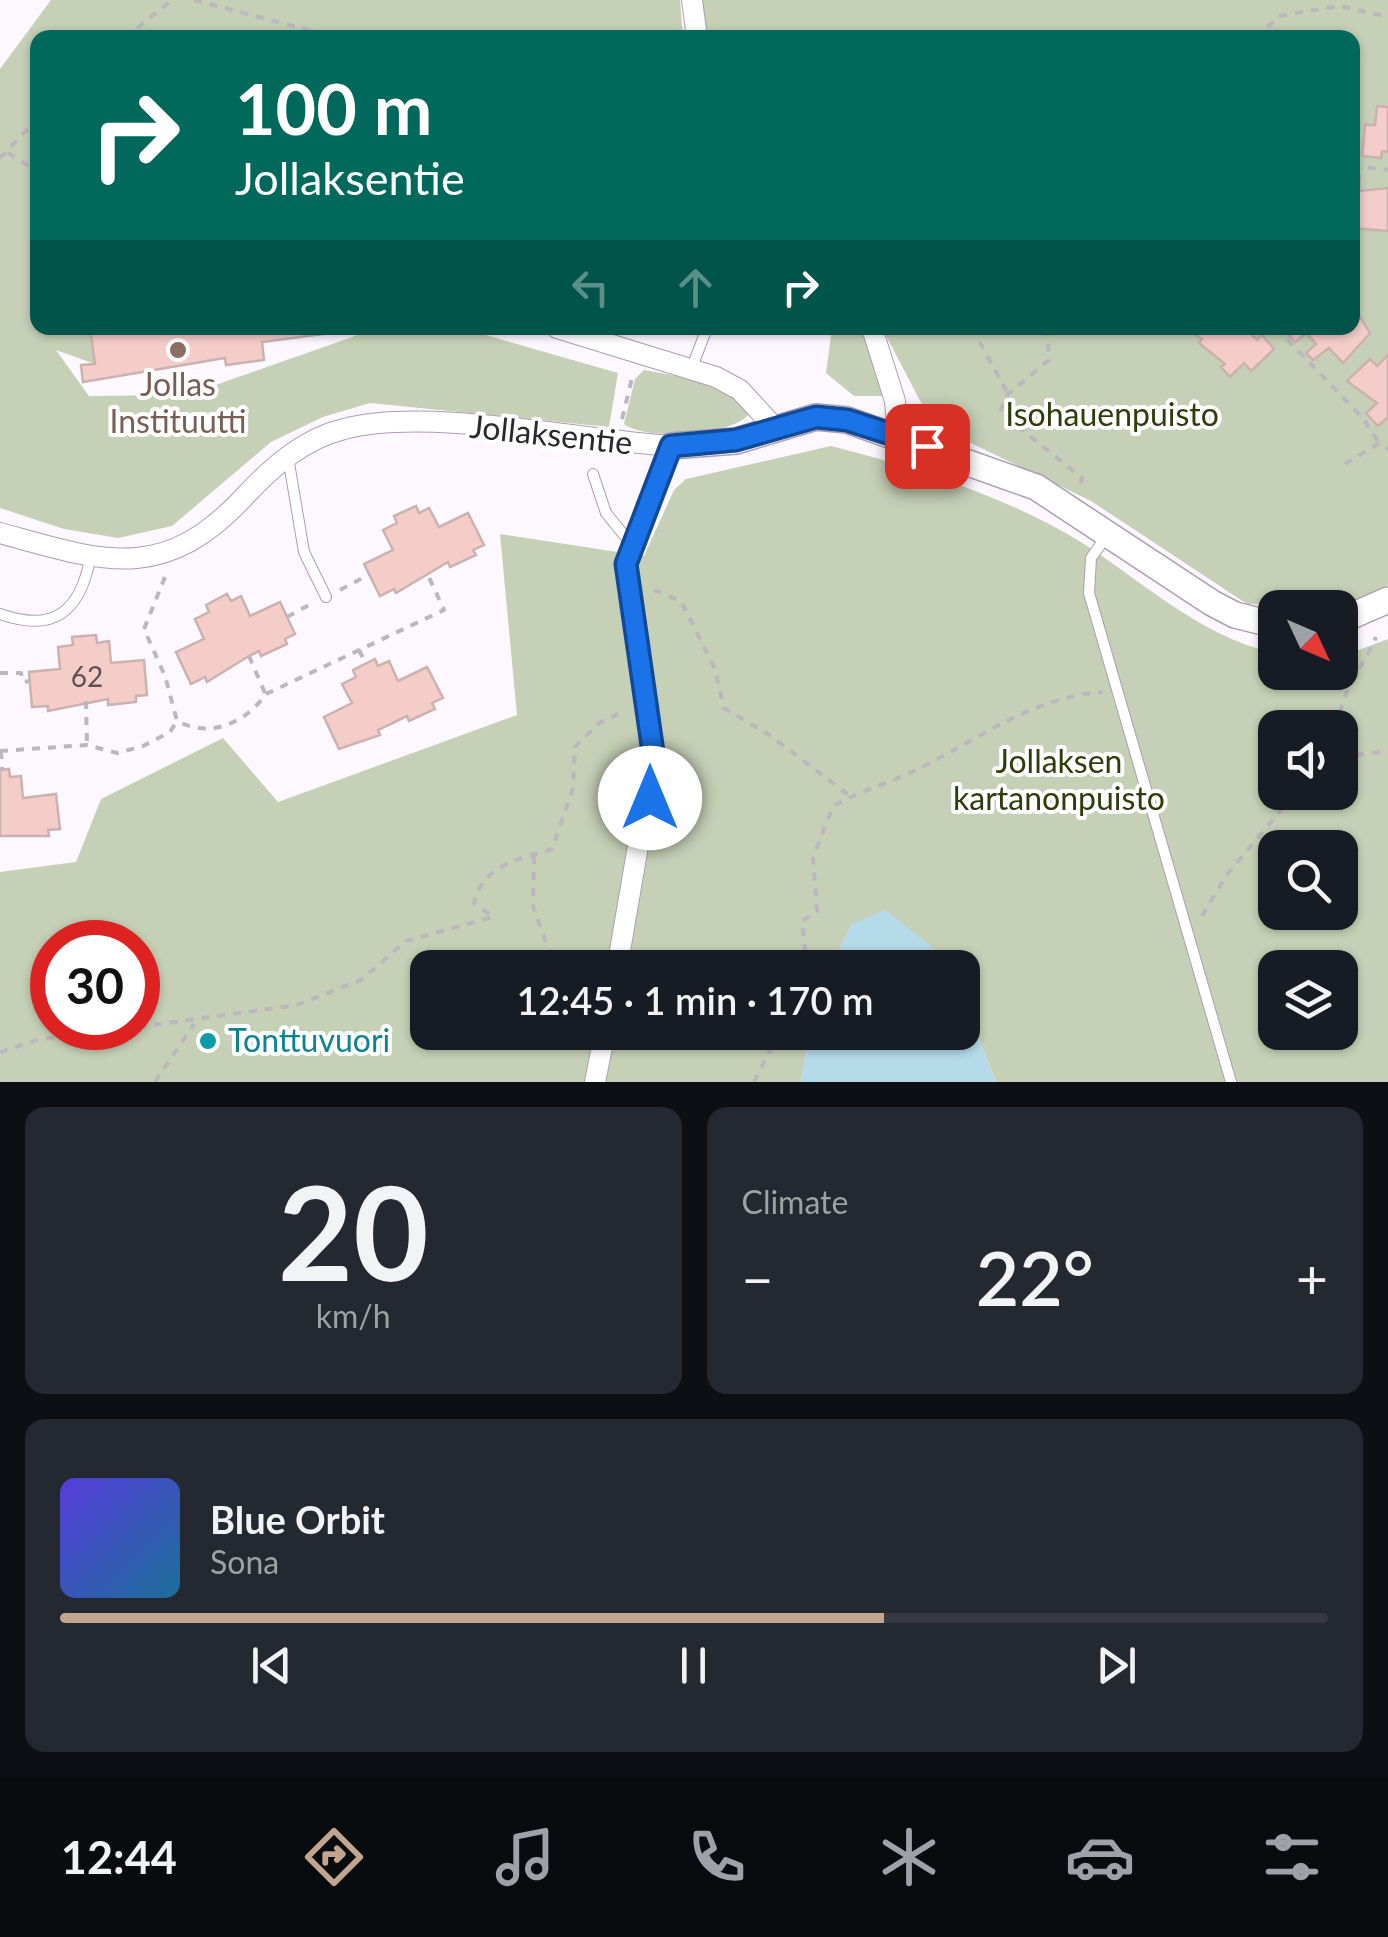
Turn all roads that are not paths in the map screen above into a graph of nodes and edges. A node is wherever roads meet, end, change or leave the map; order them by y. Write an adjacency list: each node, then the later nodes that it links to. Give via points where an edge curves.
1 (692, 0): 2 (street)
2 (697, 30)
3 (577, 335): 6 (street)
4 (705, 335): 6 (lane)
5 (874, 335): 8 (street, via 895,401)
6 (692, 367): 7 (street, via 740,390)
7 (775, 428): 8 (street, Jollaksentie, via 816,417); 9 (street, Jollaksentie, via 736,440)
8 (898, 436): 12 (street, Jollaksentie, via 1036,488)
9 (671, 446): 10 (street, Jollaksentie, via 379,422 342,429); 14 (street)
10 (288, 456): 15 (street, Jollaksentie, via 209,532 166,552); 16 (lane, via 304,552)
11 (593, 474): 14 (lane, via 606,513)
12 (1110, 532): 20 (street, Jollaksentie, via 1212,603); 24 (lane, via 1091,558 1089,594)
13 (0, 533): 15 (street, Jollaksentie)
14 (632, 545): 21 (street, via 629,594 654,759)
15 (90, 559): 19 (lane, via 79,597 60,616 42,622)
16 (326, 597)
17 (1388, 600): 18 (street)
18 (1358, 613)
19 (0, 614)
20 (1258, 621)
21 (621, 950)
22 (601, 1050): 23 (street)
23 (595, 1082)
24 (1231, 1082)

